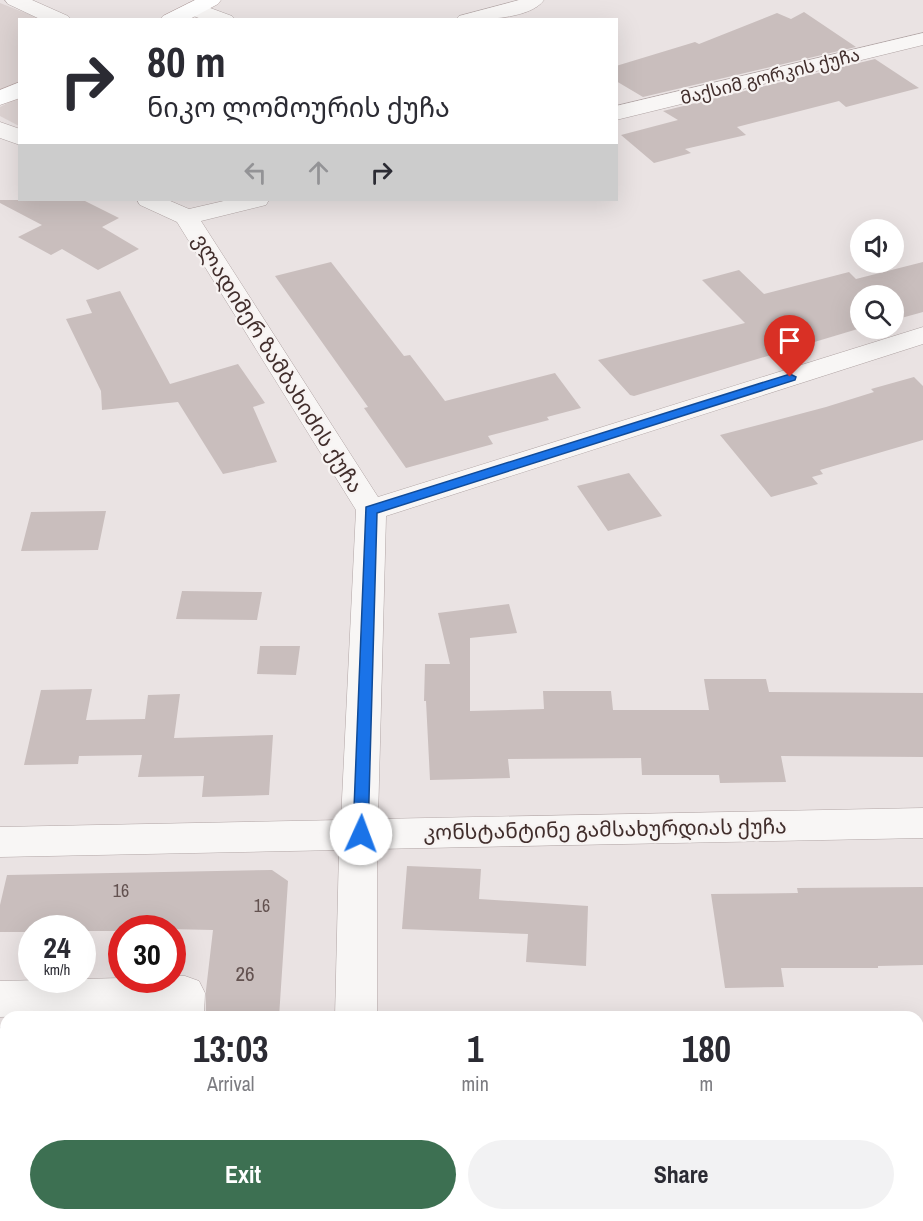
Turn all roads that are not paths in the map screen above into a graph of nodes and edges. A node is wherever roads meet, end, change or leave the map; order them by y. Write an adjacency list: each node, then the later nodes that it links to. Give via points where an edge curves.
1 (15, 0): 4 (street)
2 (534, 0): 7 (street)
3 (203, 4): 5 (main road); 6 (street)
4 (56, 18)
5 (174, 18)
6 (222, 18)
7 (474, 18)
8 (923, 39): 11 (street, მაქსიმ გორკის ქუჩა)
9 (18, 90): 10 (main road)
10 (0, 98)
11 (618, 113)
12 (0, 129): 13 (street)
13 (18, 137)
14 (151, 201): 16 (street, ვლადიმერ ზამბახიძის ქუჩა)
15 (253, 201): 16 (street)
16 (186, 217): 18 (street, ვლადიმერ ზამბახიძის ქუჩა)
17 (923, 335): 18 (street)
18 (371, 510): 20 (street, ვლადიმერ ზამბახიძის ქუჩა)
19 (923, 823): 20 (street, კონსტანტინე გამსახურდიას ქუჩა)
20 (361, 834): 21 (street, კონსტანტინე გამსახურდიას ქუჩა); 24 (street, ვლადიმერ ზამბახიძის ქუჩა)
21 (0, 842)
22 (0, 999): 23 (street, via 185,993)
23 (184, 1011)
24 (356, 1011)

